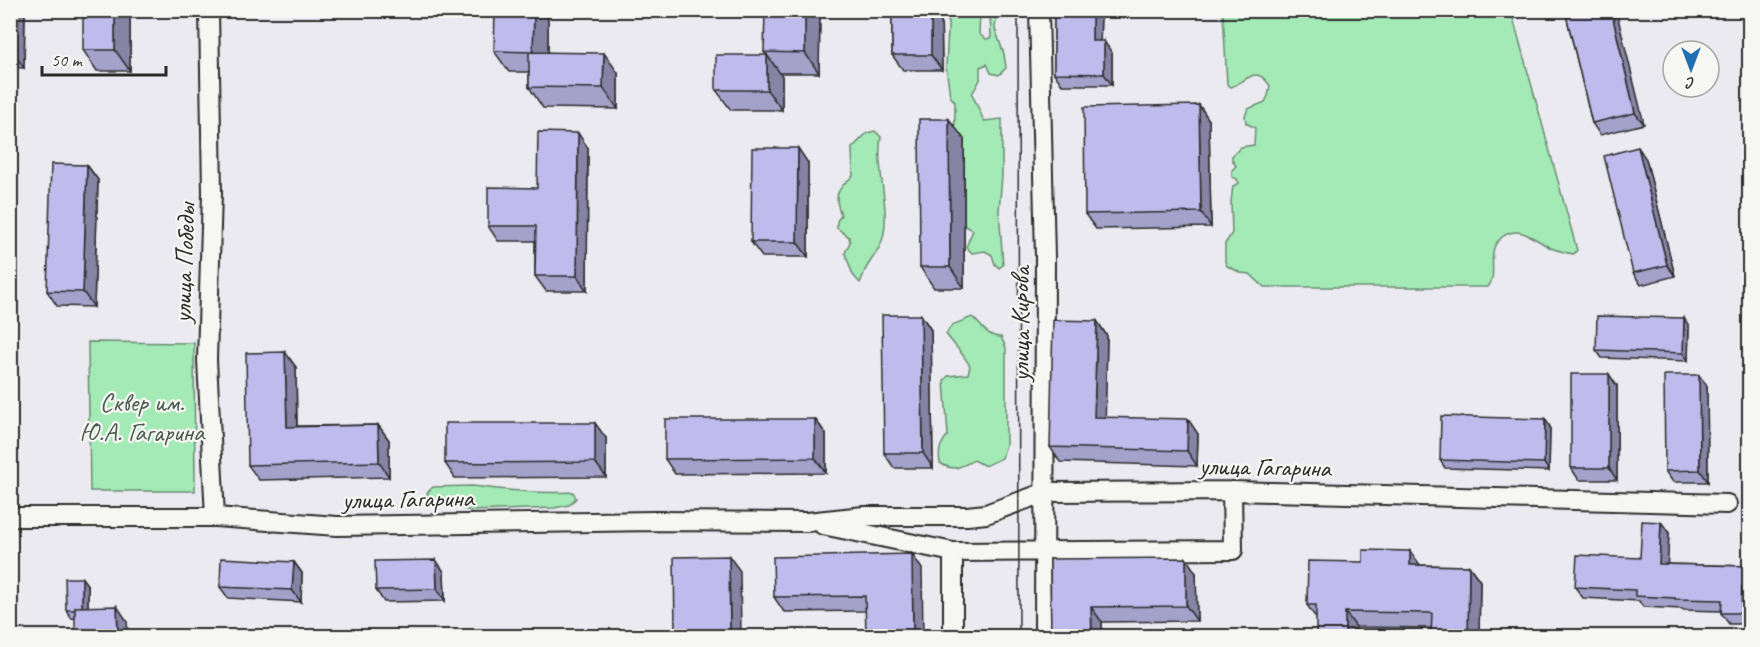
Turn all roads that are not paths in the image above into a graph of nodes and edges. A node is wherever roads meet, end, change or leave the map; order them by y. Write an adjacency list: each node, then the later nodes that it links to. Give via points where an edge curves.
1 (209, 10): 7 (street, улица Победы, via 212,193 207,360)
2 (1039, 10): 4 (street, улица Кирова)
3 (1232, 491): 4 (street, улица Гагарина); 5 (street, улица Гагарина); 9 (street, улица Гагарина, via 1233,550)
4 (1046, 492): 8 (street, улица Гагарина, via 986,514 864,516); 9 (street, улица Кирова)
5 (1727, 504)
6 (10, 517): 7 (street, улица Гагарина)
7 (215, 517): 8 (street, улица Гагарина, via 337,526)
8 (807, 522): 10 (street, улица Гагарина)
9 (1045, 551): 10 (street, улица Гагарина); 12 (street, улица Кирова)
10 (953, 552): 11 (street)
11 (953, 636)
12 (1044, 636)

